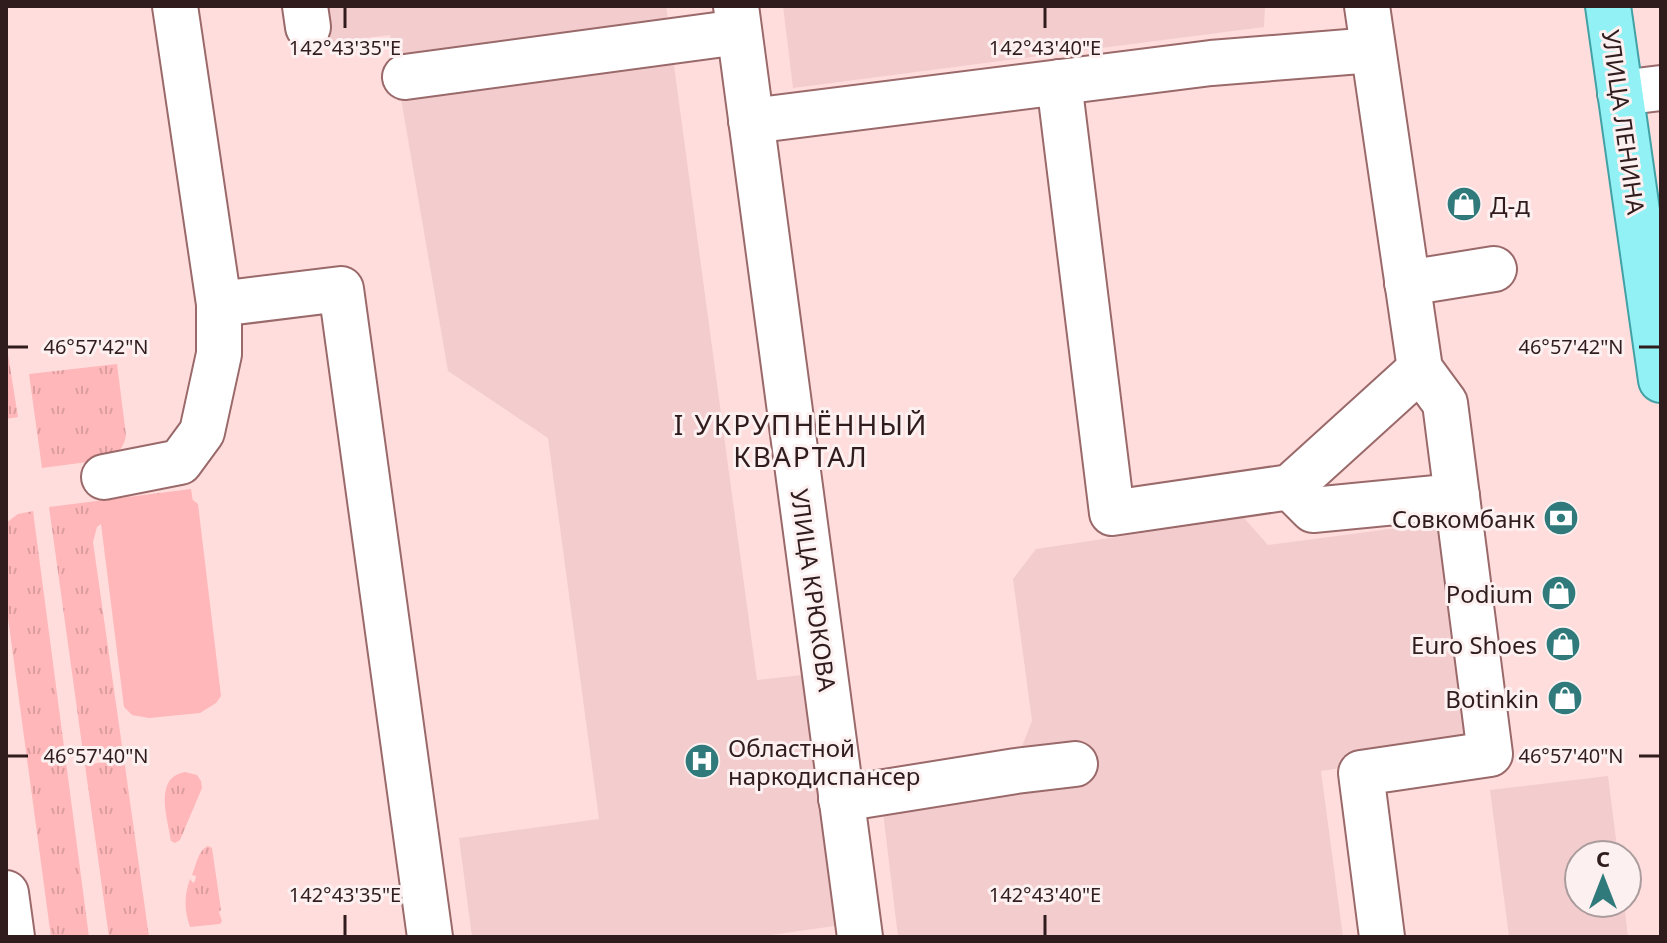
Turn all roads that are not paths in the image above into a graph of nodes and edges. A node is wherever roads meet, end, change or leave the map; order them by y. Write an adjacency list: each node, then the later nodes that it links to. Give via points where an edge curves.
1 (175, 6): 12 (street)
2 (1367, 6): 5 (street)
3 (1608, 6): 8 (main road, УЛИЦА ЛЕНИНА)
4 (737, 19): 6 (street); 9 (street, УЛИЦА КРЮКОВА)
5 (1373, 50): 7 (street); 11 (street)
6 (405, 77)
7 (1059, 82): 9 (street); 16 (street, via 1112,513)
8 (1641, 91): 14 (main road, УЛИЦА ЛЕНИНА)
9 (751, 121): 19 (street, УЛИЦА КРЮКОВА)
10 (1494, 269): 11 (street)
11 (1407, 283): 13 (street)
12 (219, 304): 15 (street, via 219,354 202,432 180,462); 22 (street, via 341,289)
13 (1420, 369): 16 (street); 17 (street, via 1445,403)
14 (1661, 380)
15 (104, 477)
16 (1290, 487): 17 (street, via 1313,510)
17 (1457, 496): 24 (street, via 1490,754 1361,773)
18 (1075, 764): 19 (street)
19 (841, 799): 23 (street, УЛИЦА КРЮКОВА)
20 (6, 893): 21 (street)
21 (12, 937)
22 (430, 937)
23 (859, 937)
24 (1382, 937)

